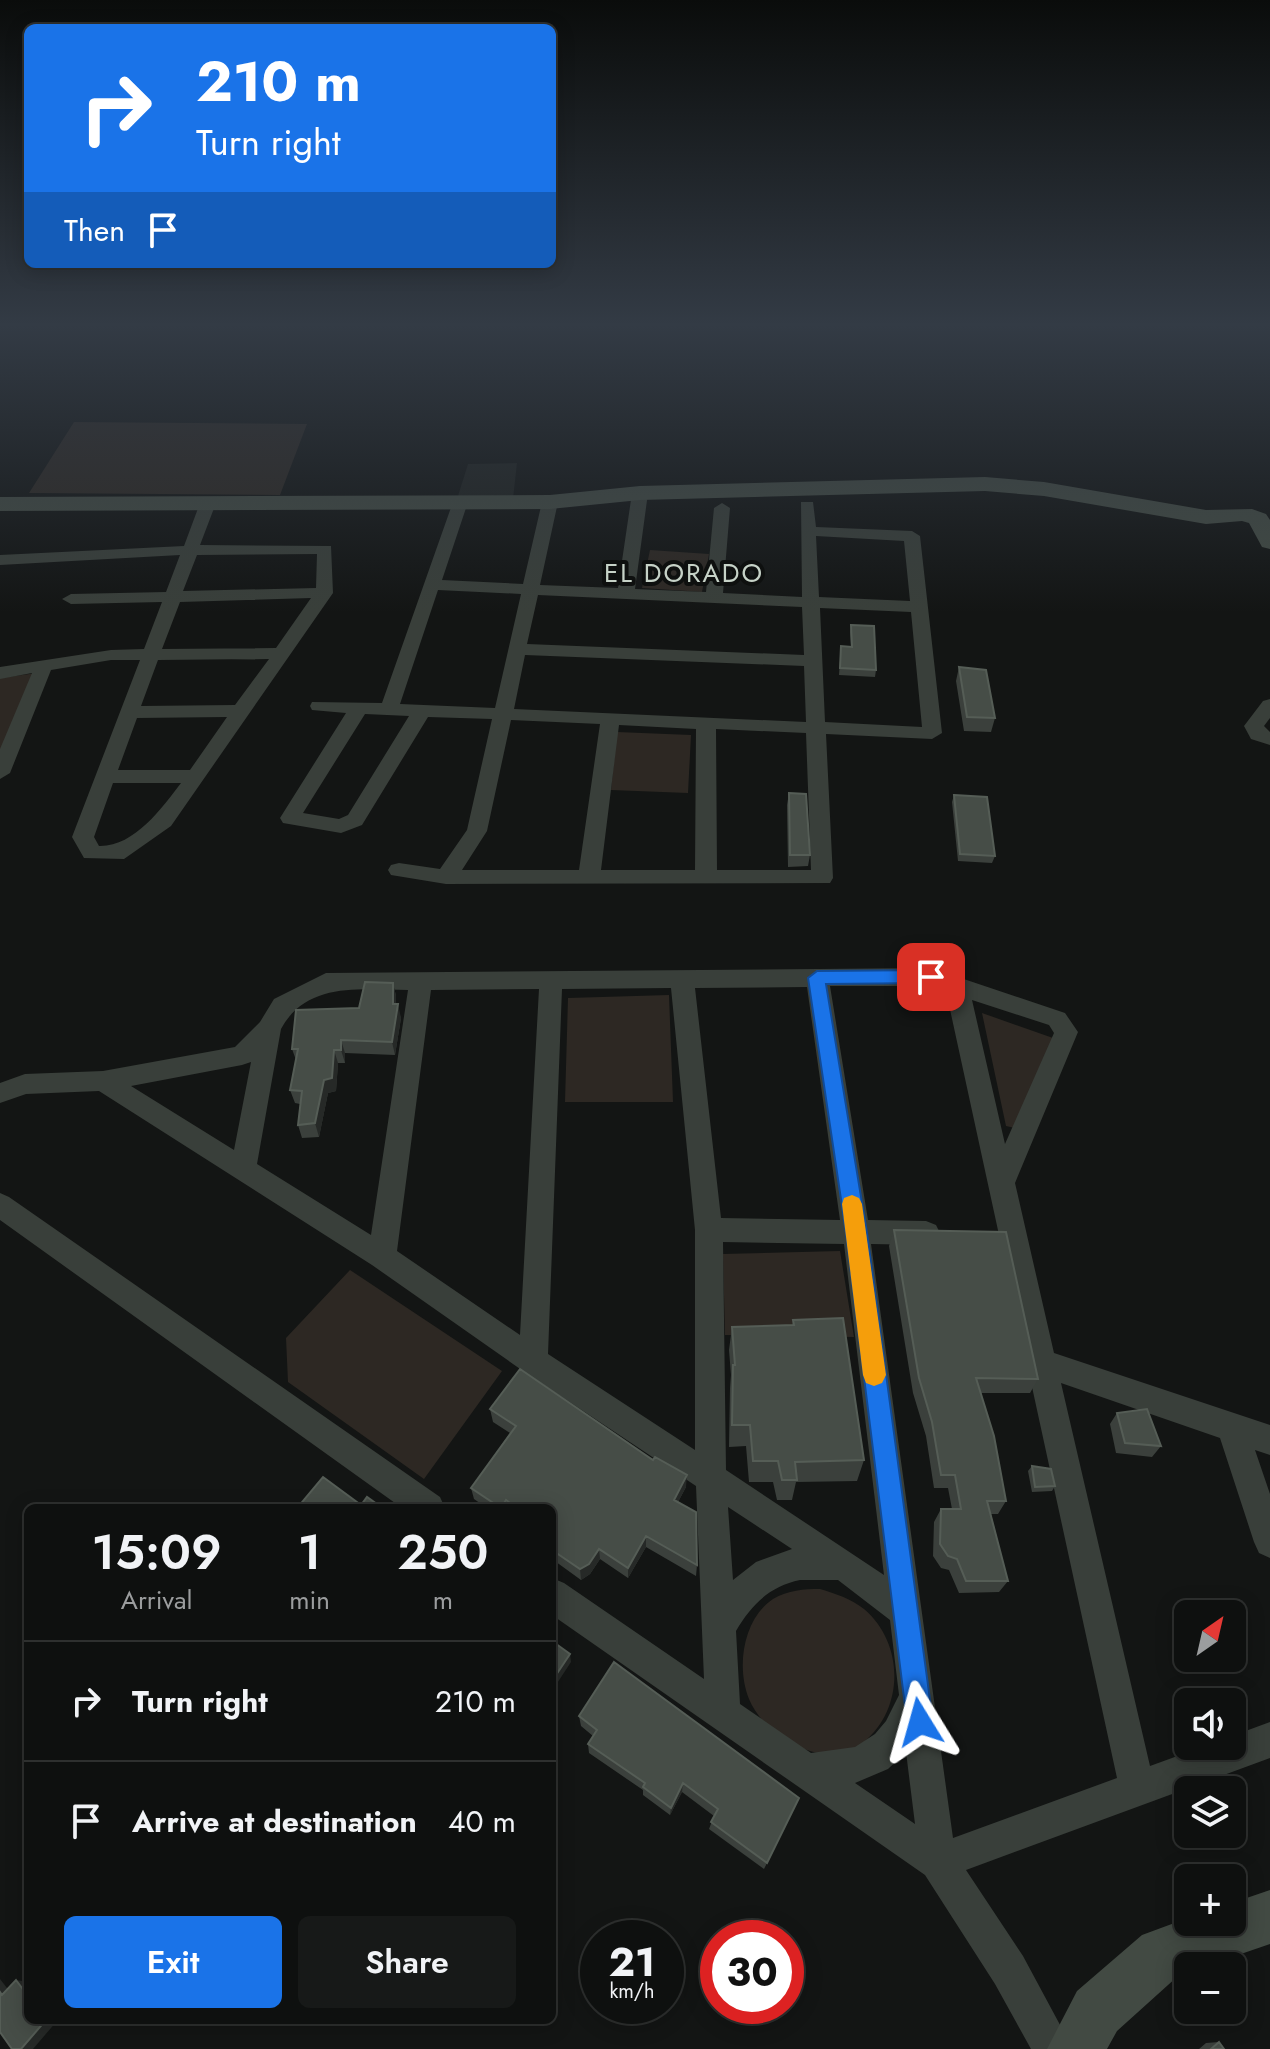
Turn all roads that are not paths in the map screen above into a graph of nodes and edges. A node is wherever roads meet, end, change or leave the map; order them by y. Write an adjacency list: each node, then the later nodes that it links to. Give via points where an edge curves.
1 (640, 493): 3 (street); 9 (street, via 985,484 1206,517 1244,514 1258,519); 15 (street)
2 (460, 502): 3 (street); 4 (street); 12 (street)
3 (550, 502): 13 (street)
4 (208, 503): 5 (street); 10 (street)
5 (0, 504)
6 (807, 505): 8 (street)
7 (722, 508): 17 (street)
8 (808, 531): 19 (street); 20 (street, via 912,536)
9 (1270, 542)
10 (190, 552): 11 (street); 14 (street, via 325,549); 16 (street)
11 (0, 560)
12 (431, 585): 13 (street); 30 (street)
13 (531, 590): 15 (street); 21 (street)
14 (324, 593): 16 (street); 22 (street)
15 (626, 594): 17 (street)
16 (173, 597): 18 (street); 23 (street)
17 (714, 598): 19 (street)
18 (71, 599)
19 (811, 602): 20 (street); 24 (street)
20 (919, 607): 37 (street, via 932,733)
21 (518, 649): 24 (street); 34 (street)
22 (282, 653): 23 (street); 32 (street)
23 (151, 655): 25 (street, via 111,655); 33 (street)
24 (813, 661): 37 (street)
25 (44, 666): 26 (street); 39 (street)
26 (0, 673)
27 (1270, 705): 38 (street, via 1254,726 1258,735)
28 (319, 706): 29 (street)
29 (359, 708): 30 (street); 31 (street, via 290,818 341,826 355,820)
30 (389, 709): 31 (street)
31 (422, 710): 34 (street)
32 (241, 711): 33 (street); 40 (street)
33 (130, 712): 41 (street)
34 (503, 714): 35 (street); 43 (street, via 477,831)
35 (610, 719): 36 (street); 44 (street)
36 (706, 723): 37 (street); 45 (street)
37 (816, 728): 45 (street, via 822,878)
38 (1270, 739)
39 (0, 773)
40 (196, 776): 41 (street); 41 (street, via 164,821 116,854 92,853 83,837)
41 (106, 777)
42 (399, 870): 43 (street)
43 (446, 877): 44 (street)
44 (589, 877): 45 (street)
45 (706, 877)
46 (817, 978): 47 (street); 50 (street, via 931,977); 58 (street)
47 (682, 979): 48 (street); 57 (street)
48 (551, 980): 49 (street); 63 (street)
49 (421, 981): 51 (street, via 326,982 282,1005); 62 (street)
50 (957, 986): 55 (street); 55 (street, via 1057,1019 1066,1032)
51 (269, 1029): 52 (street, via 242,1055); 54 (street)
52 (103, 1081): 53 (street, via 25,1084); 54 (street)
53 (0, 1093)
54 (243, 1170): 62 (street)
55 (1002, 1182): 61 (street)
56 (0, 1205): 68 (street)
57 (709, 1230): 58 (street); 67 (street)
58 (856, 1233): 59 (street); 72 (street)
59 (949, 1233)
60 (981, 1233): 61 (street)
61 (1012, 1233): 64 (street)
62 (382, 1256): 63 (street)
63 (533, 1361): 67 (street)
64 (1042, 1363): 65 (street); 78 (street)
65 (1232, 1427): 66 (street); 69 (street)
66 (1270, 1440)
67 (711, 1476): 70 (street); 73 (street)
68 (423, 1504)
69 (1270, 1542)
70 (843, 1564): 72 (street); 73 (street, via 812,1561 782,1566 754,1580 732,1602)
71 (556, 1598): 75 (street)
72 (904, 1610): 74 (street)
73 (717, 1631): 75 (street)
74 (916, 1694): 77 (street, via 907,1723 889,1747 865,1764 836,1772); 79 (street)
75 (723, 1715): 77 (street)
76 (1270, 1740): 78 (street)
77 (806, 1771): 79 (street)
78 (1137, 1789): 79 (street)
79 (938, 1862): 81 (street)
80 (1270, 1917): 82 (street, via 1161,1954 1097,2011)
81 (1053, 2049)
82 (1076, 2049)

